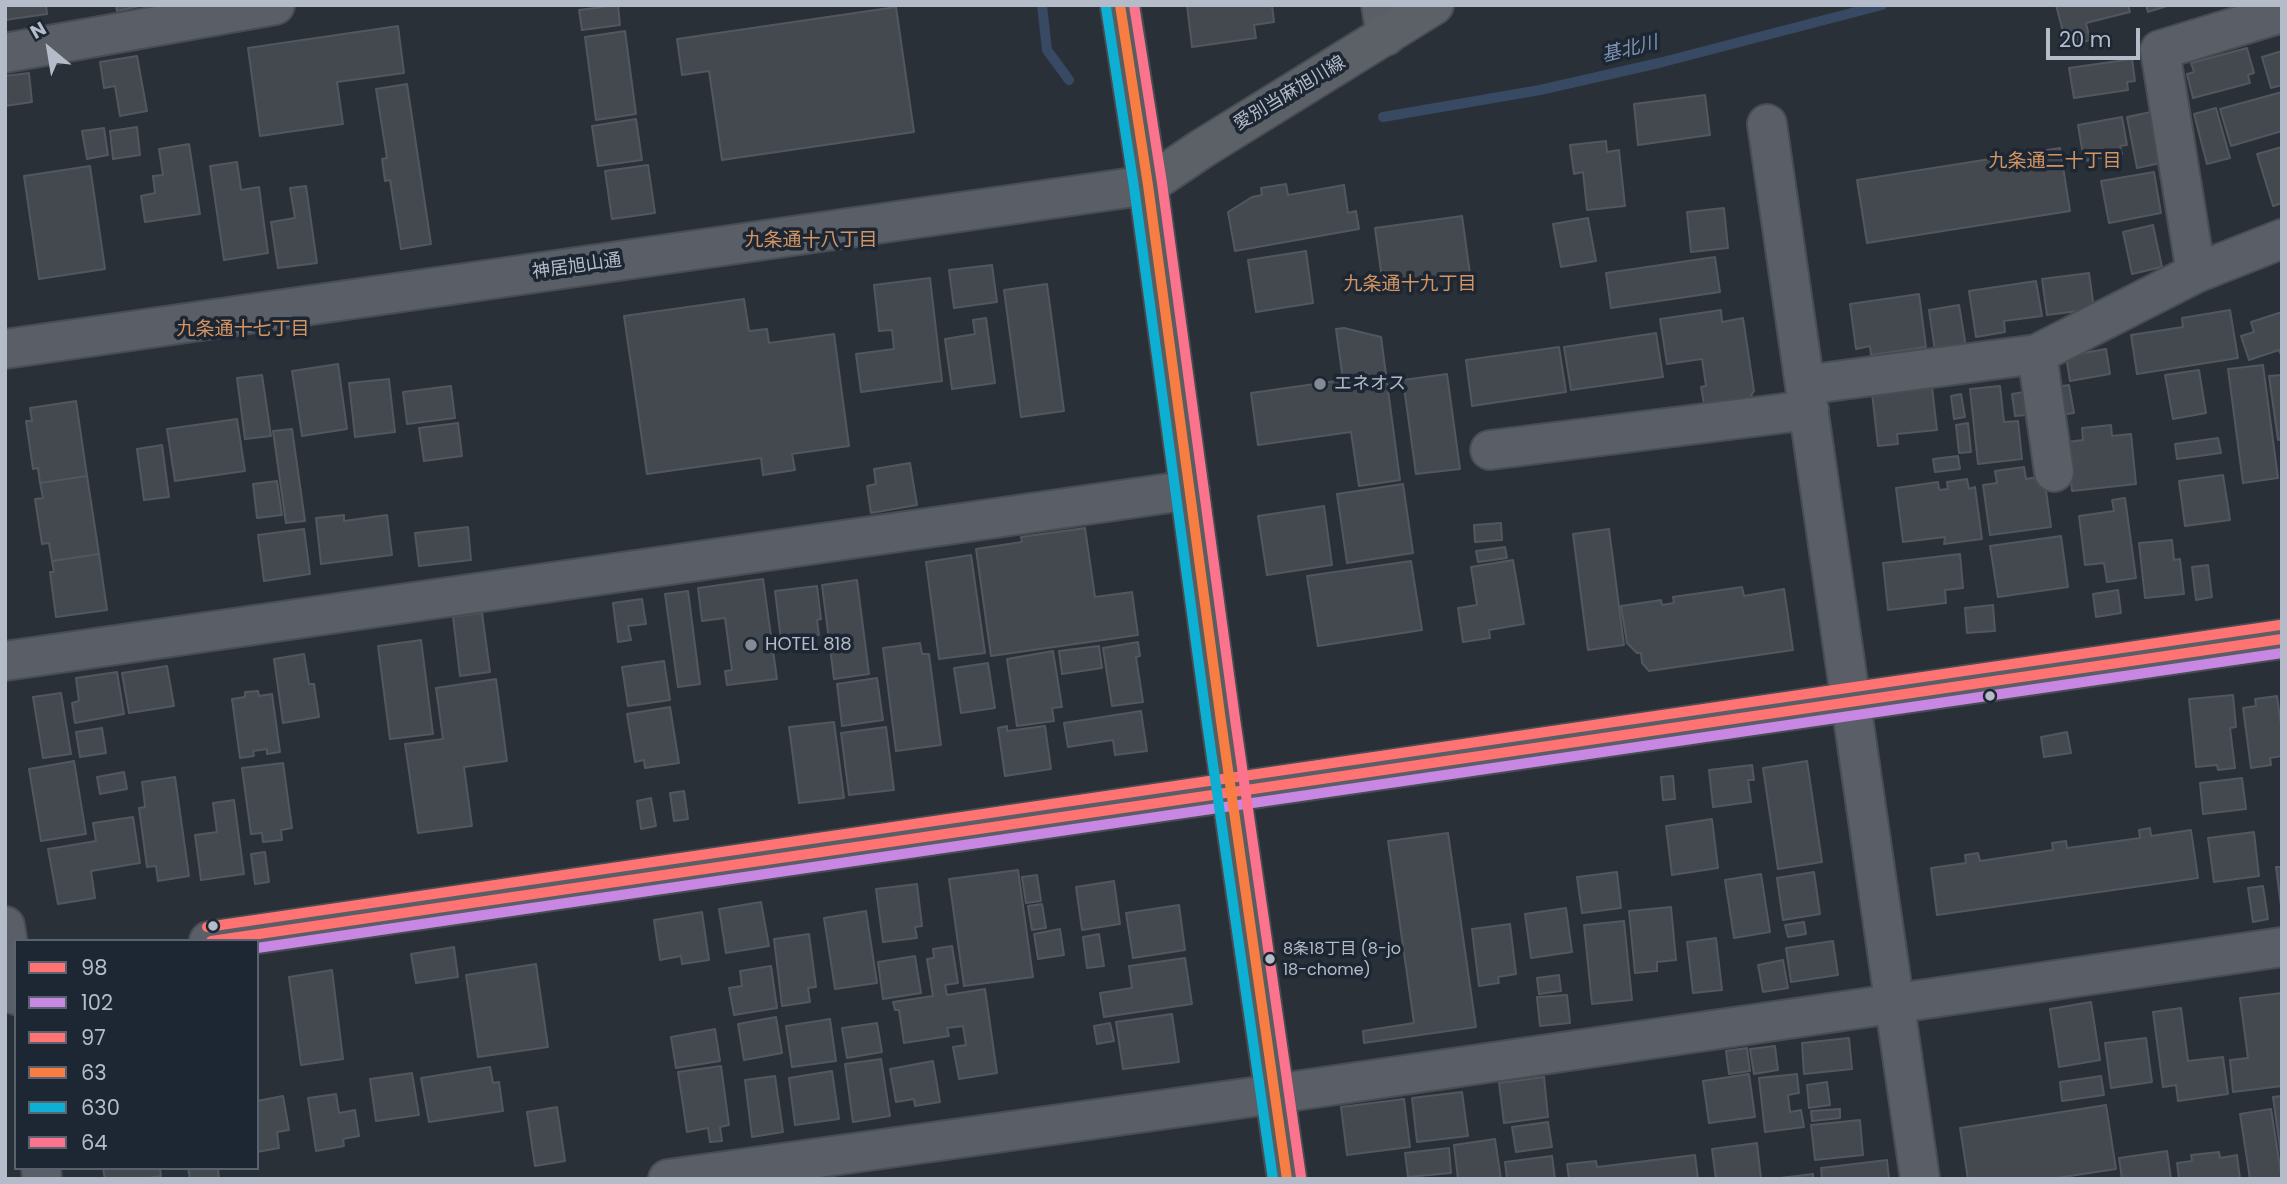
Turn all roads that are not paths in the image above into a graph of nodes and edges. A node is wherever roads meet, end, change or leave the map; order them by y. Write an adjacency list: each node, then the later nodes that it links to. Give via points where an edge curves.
1 (275, 5): 6 (street)
2 (1120, 5): 8 (highway)
3 (1434, 5): 5 (main road, 愛別当麻旭川線)
4 (2282, 13): 10 (street, via 2160,50)
5 (1383, 21): 8 (main road, 愛別当麻旭川線)
6 (5, 53)
7 (1767, 124): 13 (street)
8 (1148, 185): 11 (street, 神居旭山通); 16 (highway)
9 (2282, 239): 10 (street)
10 (2196, 273): 12 (street)
11 (5, 349)
12 (2037, 354): 13 (street); 15 (street)
13 (1807, 397): 14 (street); 19 (street)
14 (1490, 450)
15 (2053, 472)
16 (1191, 490): 18 (street); 20 (highway)
17 (2282, 639): 19 (street)
18 (5, 661)
19 (1850, 701): 20 (street); 25 (street)
20 (1231, 792): 22 (street); 26 (highway)
21 (5, 926): 24 (street)
22 (223, 939)
23 (2282, 947): 25 (street)
24 (12, 976)
25 (1895, 1002): 26 (street); 29 (street)
26 (1275, 1094): 27 (street); 28 (highway)
27 (668, 1179)
28 (1287, 1179)
29 (1920, 1179)

